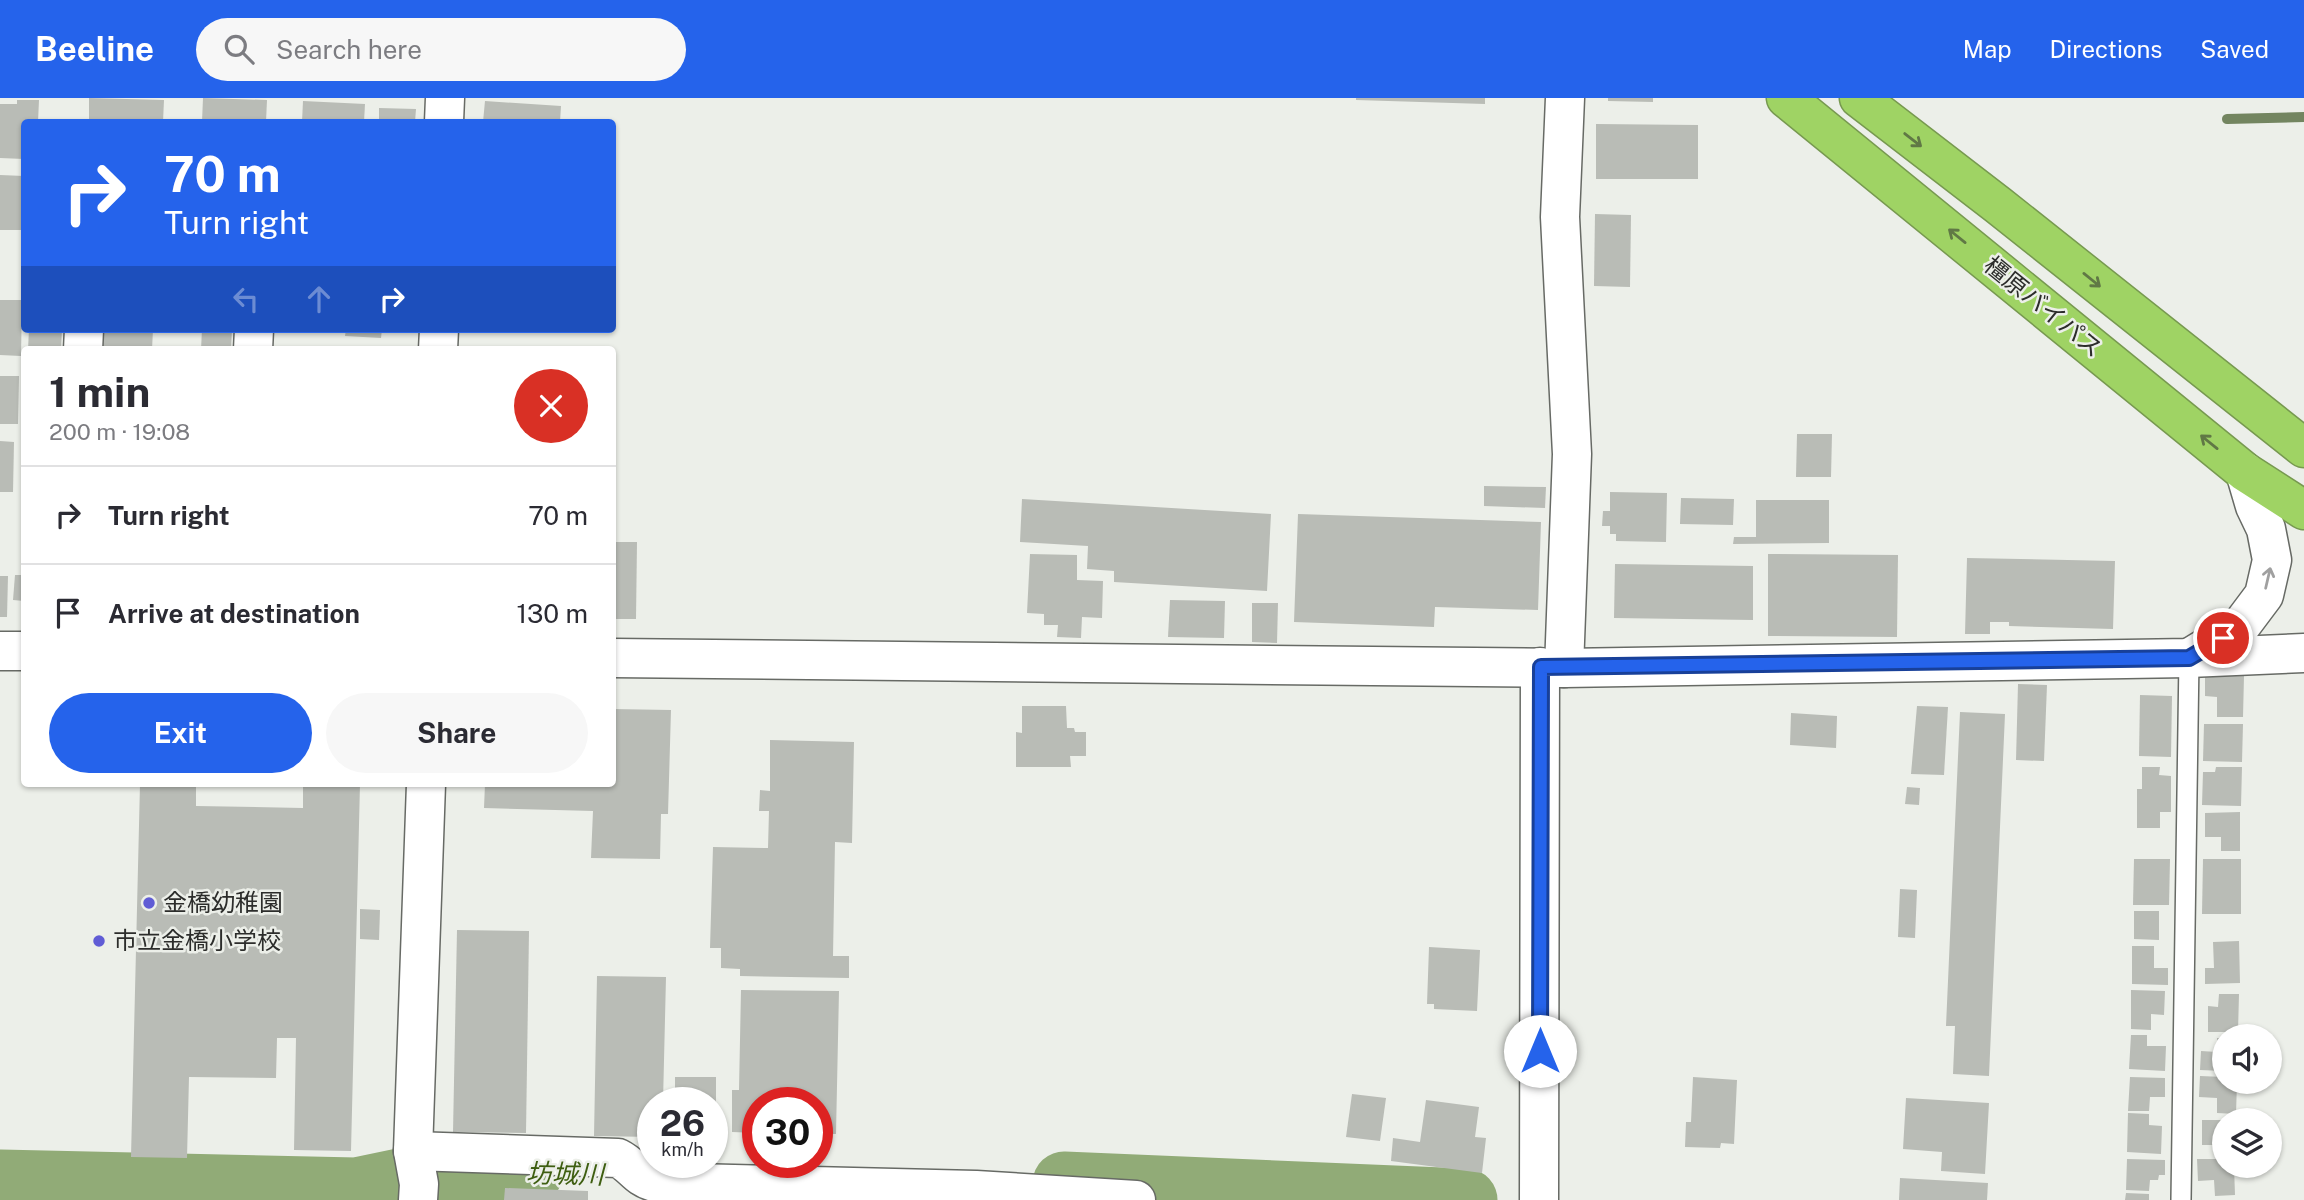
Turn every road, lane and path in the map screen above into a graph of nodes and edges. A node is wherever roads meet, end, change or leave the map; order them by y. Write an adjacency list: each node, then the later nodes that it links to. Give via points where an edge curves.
1 (445, 98): 5 (street)
2 (1565, 98): 14 (street, via 1560,217 1572,454)
3 (1786, 98): 7 (highway, 橿原バイパス, one-way to 3)
4 (1859, 98): 6 (highway, 橿原バイパス, one-way to 6)
5 (444, 119)
6 (2304, 448)
7 (2245, 472): 8 (highway, 橿原バイパス); 13 (street, one-way to 7, via 2240,627 2264,595 2272,560)
8 (2304, 510)
9 (0, 651): 10 (street)
10 (21, 651)
11 (2304, 653): 13 (street)
12 (616, 658): 14 (street)
13 (2189, 658): 14 (street); 20 (lane)
14 (1552, 667): 17 (street)
15 (426, 787): 16 (street)
16 (416, 1175): 18 (street, via 618,1158 654,1182 976,1190)
17 (1540, 1194)
18 (1030, 1197): 19 (street)
19 (1136, 1200)
20 (2182, 1200)

